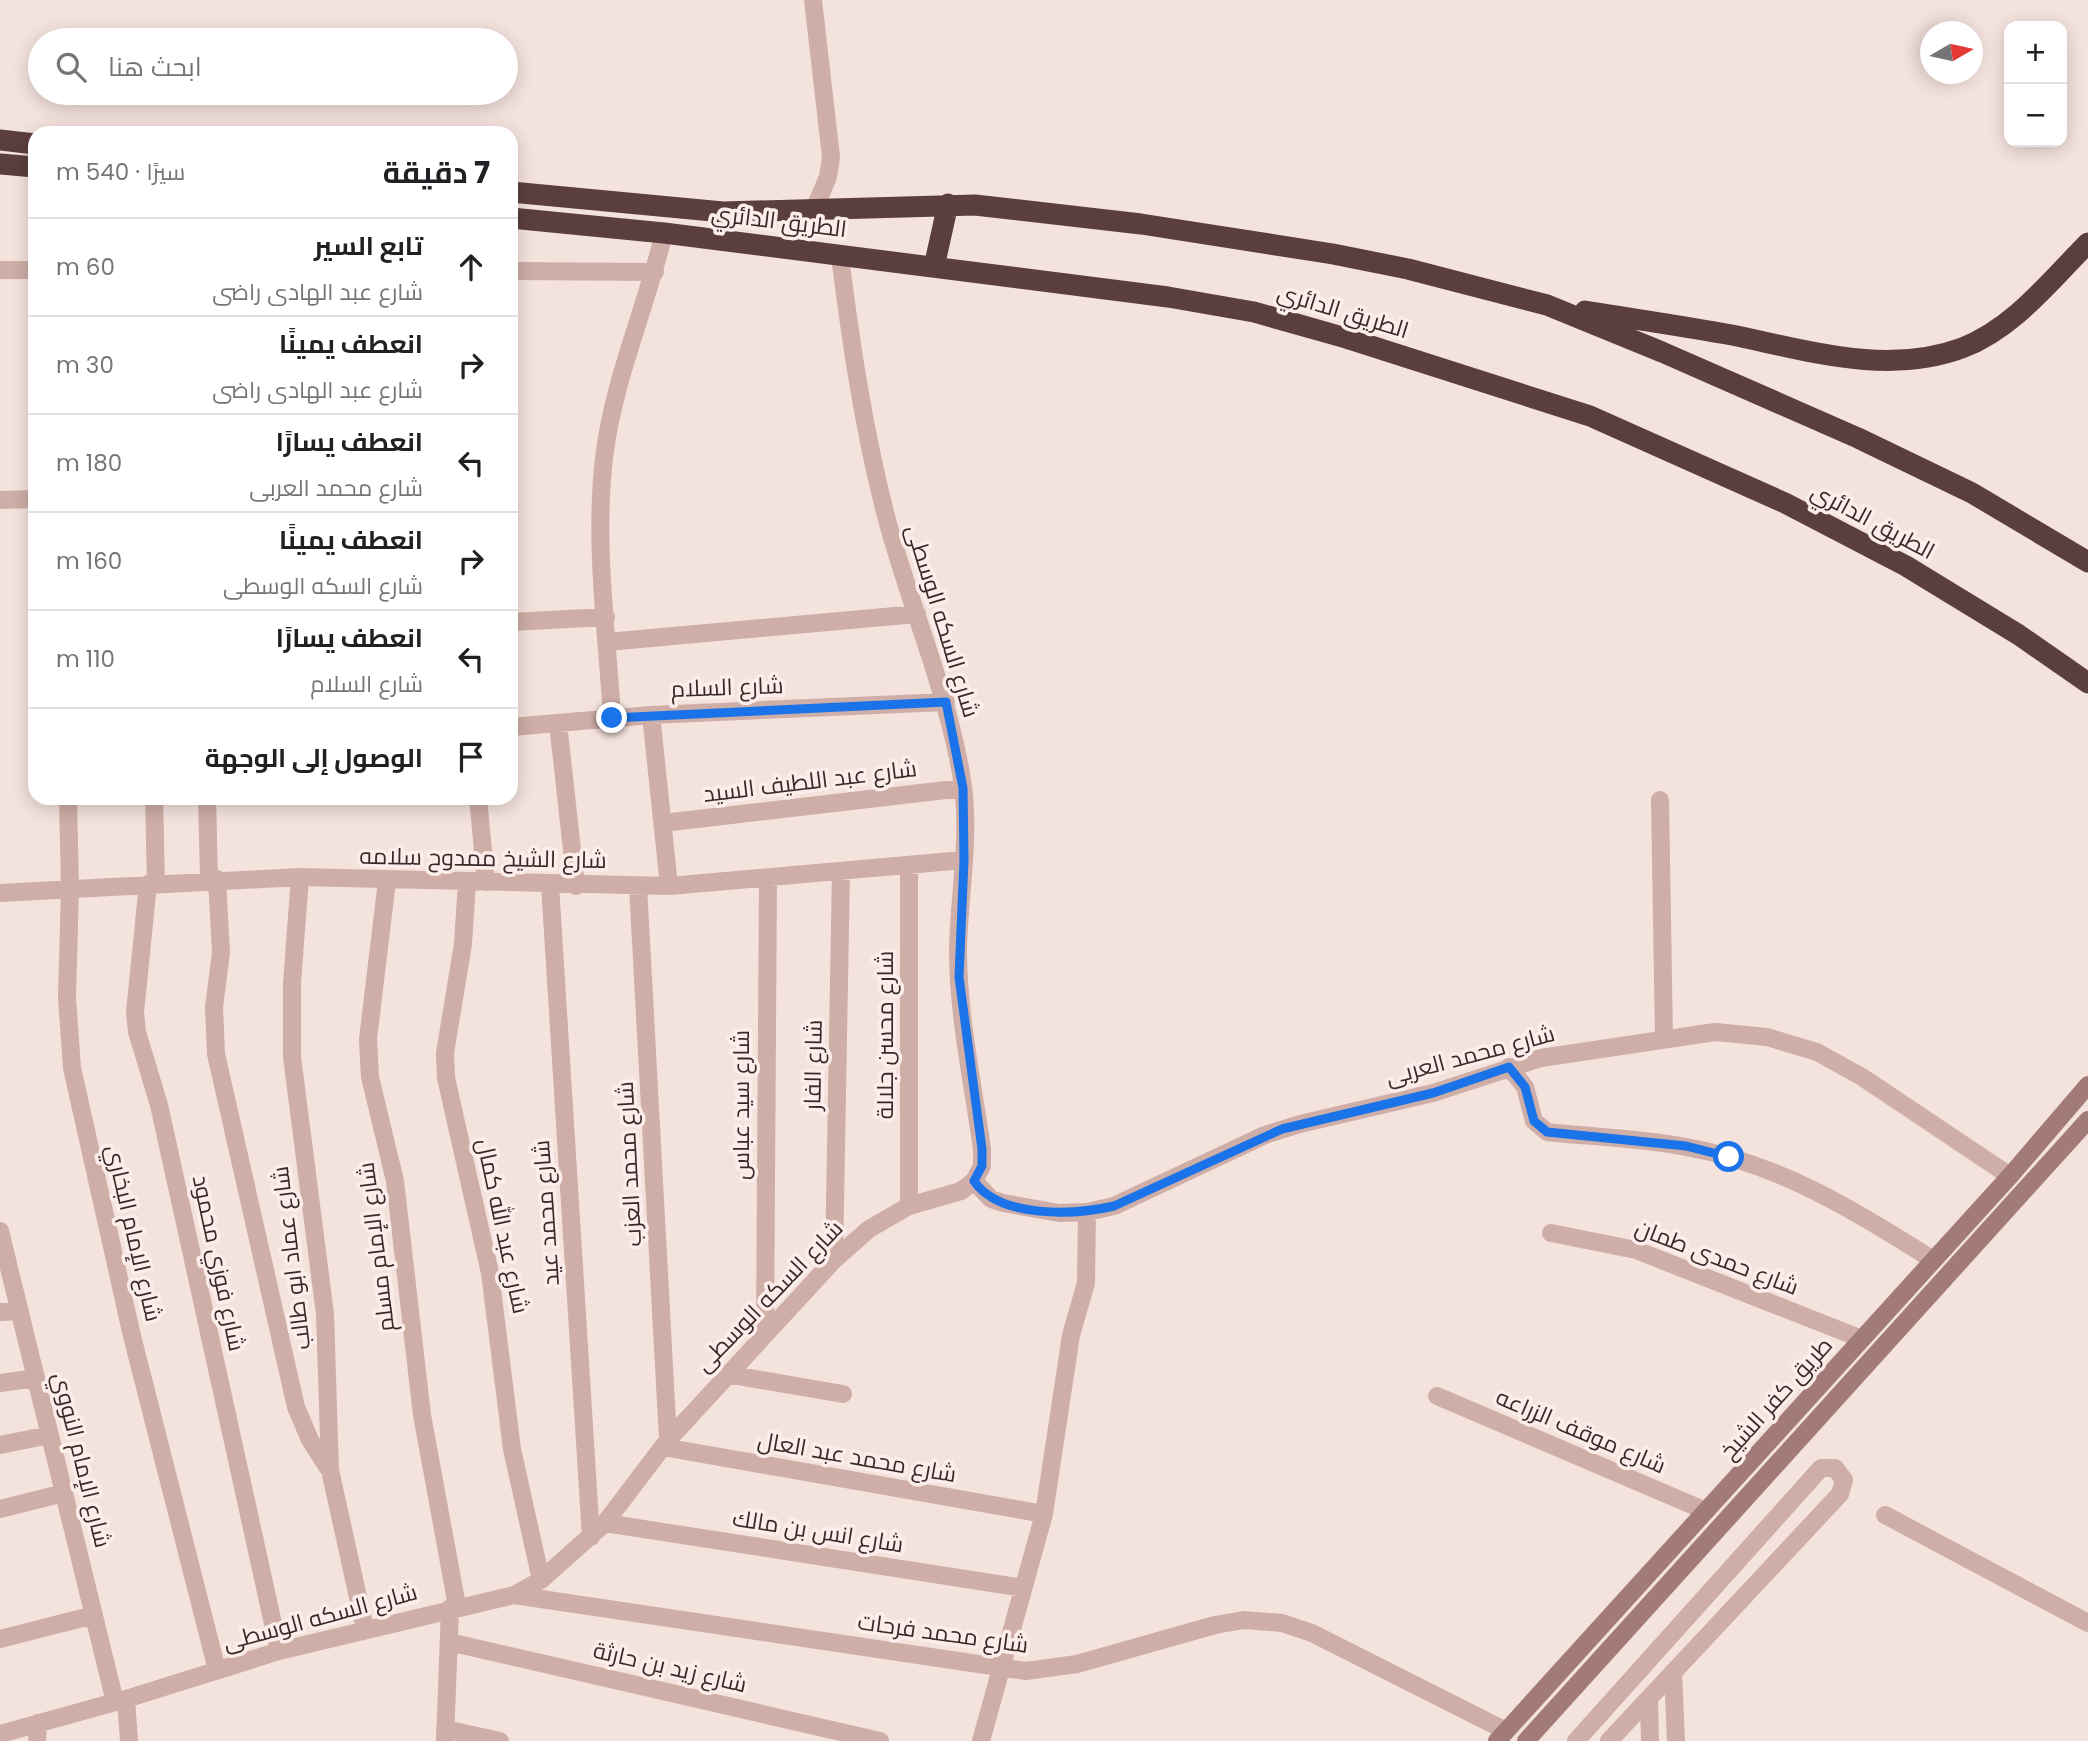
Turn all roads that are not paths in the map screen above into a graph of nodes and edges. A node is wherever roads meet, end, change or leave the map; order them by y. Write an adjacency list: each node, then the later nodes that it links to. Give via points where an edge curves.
1 (813, 0): 9 (street, via 831,157)
2 (0, 140): 3 (highway)
3 (28, 143)
4 (0, 164): 5 (highway)
5 (28, 166)
6 (518, 193): 7 (highway, الطريق الدائري)
7 (551, 196): 9 (highway, الطريق الدائري, via 723,212); 11 (highway)
8 (948, 204): 9 (highway, الطريق الدائري); 15 (highway); 20 (highway, الطريق الدائري, via 1142,224 1333,254)
9 (813, 212)
10 (518, 219): 11 (highway, الطريق الدائري)
11 (550, 222): 12 (highway, الطريق الدائري)
12 (664, 233): 14 (highway, الطريق الدائري); 19 (street)
13 (2088, 243): 20 (highway, via 2014,317 1962,348 1909,358 1839,358)
14 (840, 256): 15 (highway, الطريق الدائري); 24 (street, شارع السكه الوسطى, via 863,418)
15 (934, 267): 28 (highway, الطريق الدائري, via 1254,312 1590,416 1785,503 1906,566)
16 (0, 270): 17 (street)
17 (28, 270)
18 (518, 271): 19 (street)
19 (655, 272): 25 (street, via 613,408 604,457 600,506)
20 (1547, 305): 23 (highway, الطريق الدائري, via 1857,438 1972,493)
21 (28, 499): 22 (street)
22 (0, 500)
23 (2088, 562)
24 (917, 614): 27 (street); 29 (street, شارع السكه الوسطى)
25 (606, 617): 26 (street); 27 (street)
26 (518, 622)
27 (607, 642): 31 (street)
28 (2088, 683)
29 (946, 702): 30 (street, شارع السلام); 34 (street, شارع السكه الوسطى)
30 (650, 715): 31 (street, شارع السلام); 40 (street)
31 (612, 718): 32 (street, شارع السلام)
32 (558, 723): 33 (street, شارع السلام); 52 (street)
33 (518, 726)
34 (963, 788): 40 (street, شارع عبد اللطيف السيد); 41 (street, شارع السكه الوسطى)
35 (1660, 800): 57 (street)
36 (68, 805): 55 (street, شارع الإمام البخاري)
37 (154, 805): 50 (street, شارع فوزي محمود)
38 (208, 805): 46 (street)
39 (479, 805): 49 (street)
40 (663, 824): 54 (street)
41 (964, 860): 42 (street, شارع الشيخ ممدوح سلامه); 62 (street, شارع السكه الوسطى, via 959,977 982,1149 982,1166)
42 (909, 865): 43 (street, شارع الشيخ ممدوح سلامه); 63 (street, شارع محسن جلالة)
43 (841, 871): 45 (street, شارع الشيخ ممدوح سلامه); 67 (street, شارع الفار)
44 (300, 877): 46 (street, شارع الشيخ ممدوح سلامه); 47 (street, شارع الشيخ ممدوح سلامه); 81 (street, شارع عماد ابو طالب, via 292,1058 325,1314)
45 (768, 878): 54 (street, شارع الشيخ ممدوح سلامه); 71 (street, شارع سيد عباس)
46 (213, 880): 50 (street, شارع الشيخ ممدوح سلامه); 81 (street, via 220,953 214,1007 216,1054 296,1407)
47 (387, 881): 48 (street, شارع الشيخ ممدوح سلامه); 94 (street, شارع الإمام مسلم, via 368,1039 370,1077 395,1181 422,1415)
48 (467, 882): 49 (street, شارع الشيخ ممدوح سلامه); 91 (street, شارع عبد الله كمال, via 463,944 445,1053 446,1078 490,1273 512,1448)
49 (486, 882): 51 (street, شارع الشيخ ممدوح سلامه)
50 (152, 883): 55 (street, شارع الشيخ ممدوح سلامه); 100 (street, شارع فوزي محمود, via 135,1012 137,1032 159,1105)
51 (550, 885): 52 (street, شارع الشيخ ممدوح سلامه); 90 (street, شارع محمد عيد)
52 (576, 886): 53 (street, شارع الشيخ ممدوح سلامه)
53 (638, 886): 54 (street, شارع الشيخ ممدوح سلامه); 79 (street, شارع محمد العزب)
54 (669, 886)
55 (70, 888): 56 (street, شارع الشيخ ممدوح سلامه); 102 (street, شارع الإمام البخاري, via 67,998 75,1079 132,1336)
56 (0, 893)
57 (1664, 1038): 58 (street, شارع محمد العربى); 61 (street, شارع محمد العربى, via 1715,1032 1767,1037 1816,1052 1862,1077)
58 (1509, 1067): 64 (street, شارع محمد العربى, via 1433,1093 1282,1129 1141,1195); 68 (street, via 1525,1087 1534,1121 1547,1132 1686,1146 1761,1168 1853,1209)
59 (2088, 1084): 61 (street, طريق كفر الشيخ)
60 (2088, 1119): 84 (street, طريق كفر الشيخ)
61 (2010, 1176): 68 (street, طريق كفر الشيخ)
62 (974, 1181): 63 (street, شارع السكه الوسطى, via 961,1191); 64 (street, شارع محمد العربى, via 991,1199 1003,1203 1059,1213)
63 (909, 1206): 67 (street, شارع السكه الوسطى, via 869,1229)
64 (1087, 1212): 87 (street, via 1086,1283 1070,1345)
65 (0, 1231): 69 (street, شارع الإمام النووي)
66 (1551, 1233): 72 (street, شارع حمدى طمان, via 1636,1250)
67 (834, 1261): 71 (street, شارع السكه الوسطى)
68 (1933, 1261): 72 (street, طريق كفر الشيخ)
69 (20, 1311): 70 (street); 74 (street, شارع الإمام النووي)
70 (0, 1312)
71 (765, 1332): 73 (street, شارع السكه الوسطى)
72 (1862, 1339): 82 (street, طريق كفر الشيخ)
73 (726, 1374): 76 (street); 79 (street, شارع السكه الوسطى)
74 (36, 1378): 75 (street); 78 (street, شارع الإمام النووي)
75 (0, 1383)
76 (843, 1394)
77 (1437, 1396): 86 (street, شارع موقف الزراعه)
78 (50, 1435): 80 (street); 83 (street, شارع الإمام النووي)
79 (665, 1444): 87 (street, شارع محمد عبد العال); 89 (street, شارع السكه الوسطى)
80 (0, 1445)
81 (330, 1471): 97 (street, شارع عماد ابو طالب)
82 (1725, 1489): 84 (street); 86 (street, طريق كفر الشيخ)
83 (64, 1493): 85 (street); 95 (street, شارع الإمام النووي)
84 (1741, 1503): 114 (street, طريق كفر الشيخ)
85 (0, 1509)
86 (1706, 1511): 109 (street, طريق كفر الشيخ)
87 (1044, 1514): 92 (street)
88 (1885, 1516): 96 (street)
89 (605, 1523): 90 (street, شارع السكه الوسطى); 92 (street, شارع انس بن مالك)
90 (591, 1537): 91 (street, شارع السكه الوسطى)
91 (541, 1580): 93 (street, شارع السكه الوسطى)
92 (1023, 1588): 101 (street)
93 (514, 1595): 94 (street, شارع السكه الوسطى); 101 (street, شارع محمد فرحات)
94 (454, 1607): 97 (street, شارع السكه الوسطى); 99 (street, شارع الإمام مسلم)
95 (94, 1615): 98 (street); 105 (street, شارع الإمام النووي)
96 (2088, 1623)
97 (365, 1629): 100 (street, شارع السكه الوسطى)
98 (0, 1639)
99 (449, 1642): 108 (street, شارع الإمام مسلم); 112 (street, شارع زيد بن حارثة)
100 (279, 1651): 102 (street, شارع السكه الوسطى)
101 (1001, 1668): 109 (street, شارع محمد فرحات, via 1049,1670 1215,1625 1244,1620 1282,1623 1312,1633); 113 (street)
102 (217, 1670): 105 (street, شارع السكه الوسطى)
103 (1673, 1672): 104 (street); 115 (street, via 1840,1493 1844,1480 1835,1468 1821,1468); 118 (street)
104 (1649, 1698): 116 (street); 117 (street)
105 (121, 1700): 106 (street, شارع السكه الوسطى); 110 (street, شارع الإمام النووي)
106 (37, 1732): 107 (street, شارع السكه الوسطى)
107 (0, 1734)
108 (445, 1735): 111 (street)
109 (1501, 1736)
110 (129, 1741)
111 (500, 1741)
112 (880, 1741)
113 (981, 1741)
114 (1526, 1741)
115 (1576, 1741)
116 (1609, 1741)
117 (1650, 1741)
118 (1676, 1741)

